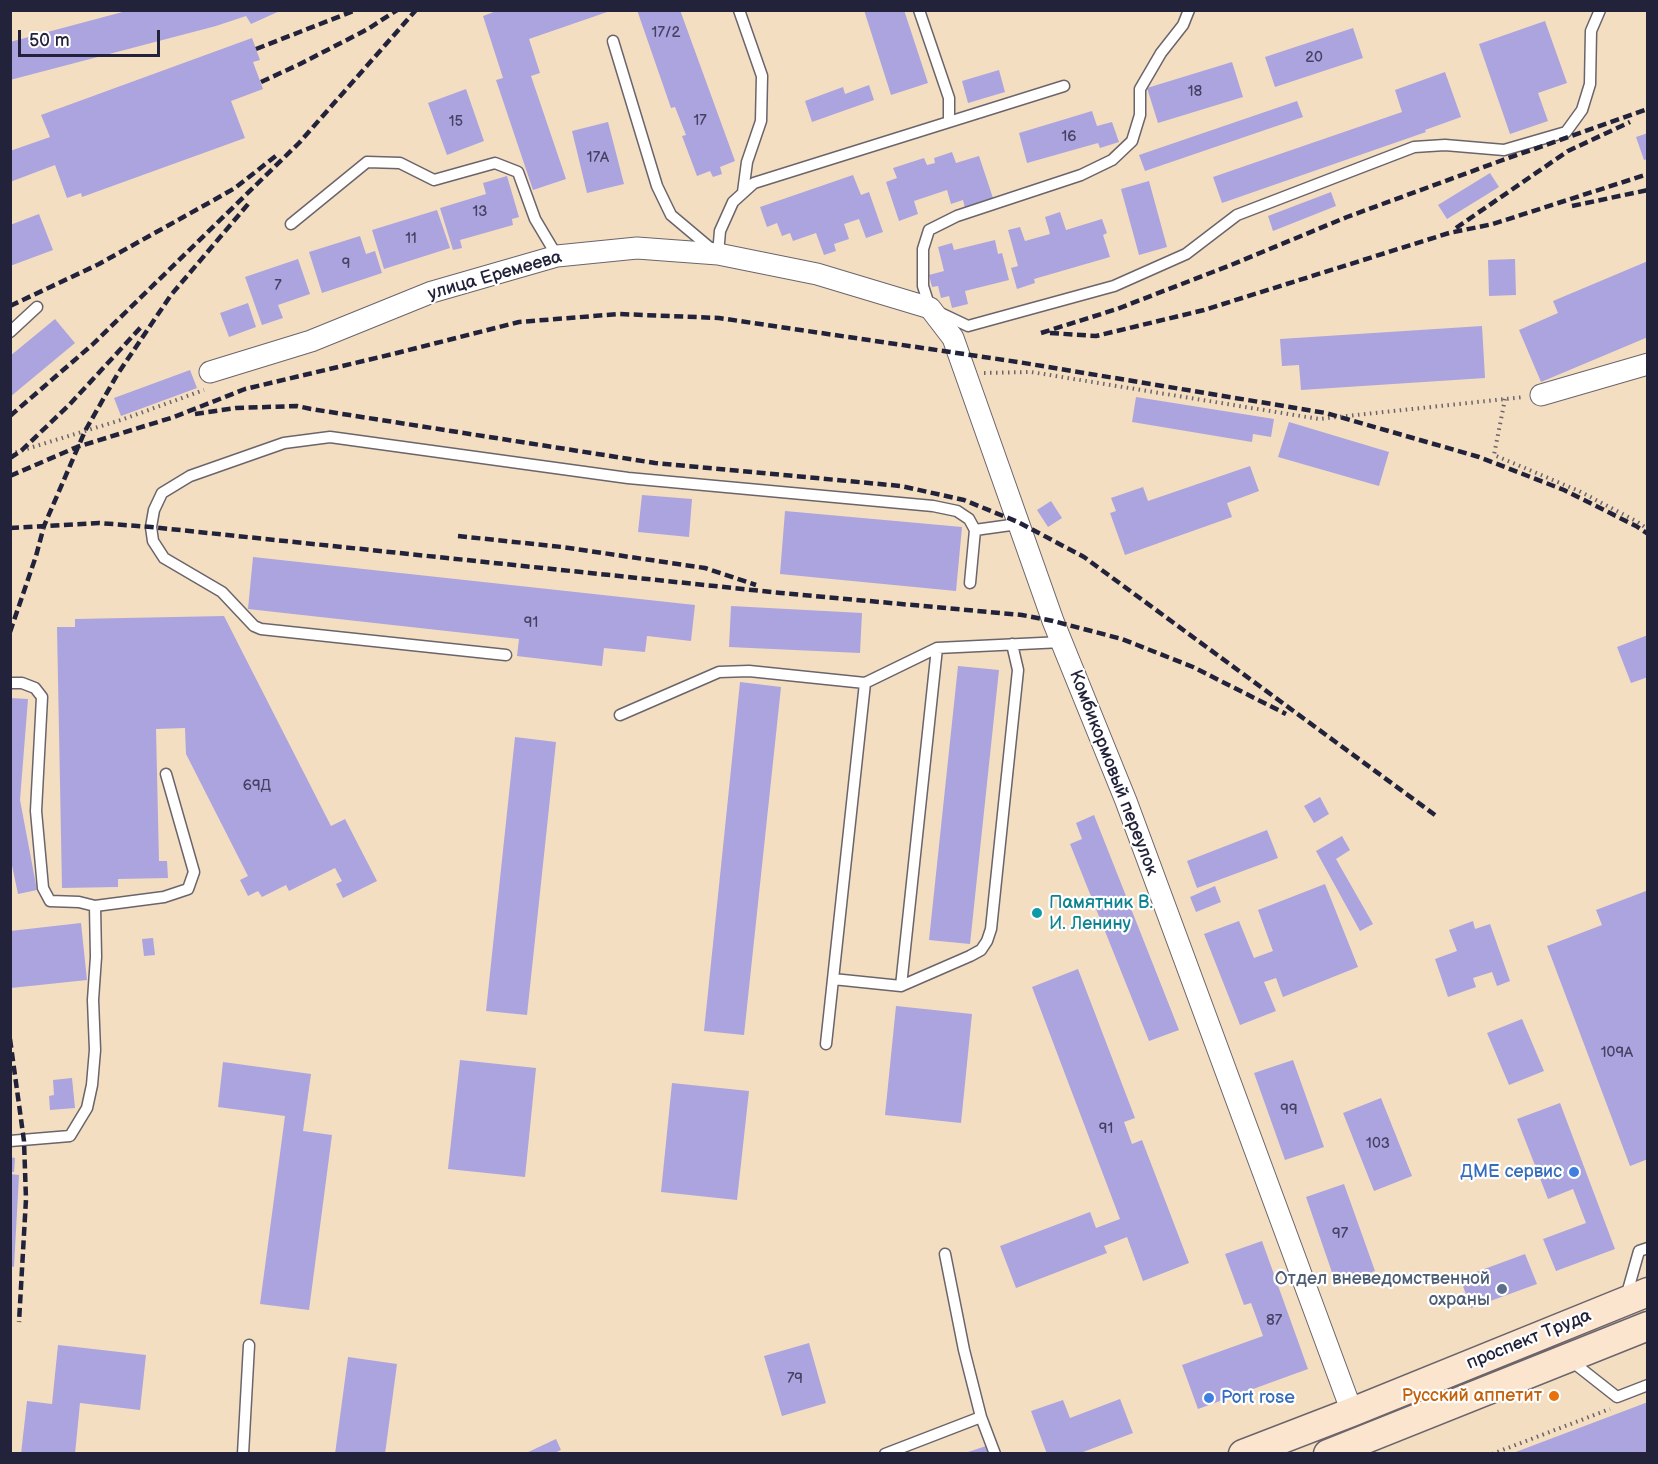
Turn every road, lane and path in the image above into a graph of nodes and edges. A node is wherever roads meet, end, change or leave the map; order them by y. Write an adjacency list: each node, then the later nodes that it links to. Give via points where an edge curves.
1 (739, 10): 8 (lane, via 762,76 761,121 747,162)
2 (919, 10): 7 (lane, via 949,98)
3 (1189, 10): 13 (lane, via 1140,89 1140,115 1132,141 1112,160 1081,175 957,216 929,230 922,249 923,286)
4 (1600, 10): 13 (lane, via 1592,31 1590,84 1582,110 1566,132 1504,150 1445,145 1414,147 1237,215 1186,254 1114,286 968,327)
5 (613, 41): 10 (lane, via 657,186 670,215)
6 (1064, 86): 7 (lane)
7 (949, 121): 8 (lane, via 754,183)
8 (743, 192): 10 (lane, via 733,202 720,231)
9 (291, 224): 11 (lane, via 367,162 400,163 434,180 495,163 518,172 535,219)
10 (718, 254): 11 (street, улица Еремеева, via 637,248); 13 (street, улица Еремеева, via 817,274)
11 (557, 256): 16 (street, улица Еремеева, via 432,292 311,342)
12 (38, 307): 14 (lane)
13 (930, 308): 17 (street, Комбикормовый переулок, via 953,338)
14 (10, 332)
15 (1647, 364): 18 (street)
16 (210, 372): 20 (path, via 208,389)
17 (966, 373): 19 (path, via 1031,372 1319,419); 21 (street, Комбикормовый переулок)
18 (1541, 395): 19 (path)
19 (1505, 399): 22 (path, via 1494,455 1579,491)
20 (10, 454)
21 (1018, 524): 23 (lane); 25 (street, Комбикормовый переулок)
22 (1647, 529)
23 (975, 530): 24 (lane); 28 (lane, via 969,519 957,511 933,506 628,478 330,437 284,443 190,476 162,493 154,510 153,541 164,558 222,592 261,629)
24 (970, 583)
25 (1062, 642): 26 (lane); 46 (street, Комбикормовый переулок, via 1126,801)
26 (1012, 644): 27 (lane); 35 (lane, via 1018,670 991,929 981,950)
27 (937, 648): 30 (lane); 35 (lane)
28 (506, 655)
29 (10, 683): 33 (lane, via 22,682 42,697 36,811 43,888 50,901)
30 (865, 683): 31 (lane, via 749,670 719,672); 34 (lane)
31 (620, 715)
32 (166, 774): 33 (lane, via 194,872 188,889 164,897)
33 (95, 906): 37 (lane, via 95,1050 87,1108 70,1136)
34 (833, 979): 35 (lane); 36 (lane)
35 (902, 986)
36 (826, 1044)
37 (10, 1141)
38 (1647, 1248): 40 (lane, via 1639,1251)
39 (945, 1254): 47 (lane)
40 (1636, 1296): 46 (main road, проспект Труда)
41 (1647, 1326): 43 (main road, проспект Труда)
42 (249, 1346): 49 (lane)
43 (1568, 1358): 44 (lane, via 1617,1397); 48 (main road, проспект Труда)
44 (1647, 1385)
45 (1614, 1408): 54 (path)
46 (1352, 1412): 48 (main road); 52 (main road, проспект Труда)
47 (981, 1417): 50 (lane); 51 (lane)
48 (1361, 1440): 53 (main road, проспект Труда)
49 (243, 1454)
50 (885, 1454)
51 (995, 1454)
52 (1243, 1454)
53 (1328, 1454)
54 (1492, 1454)

